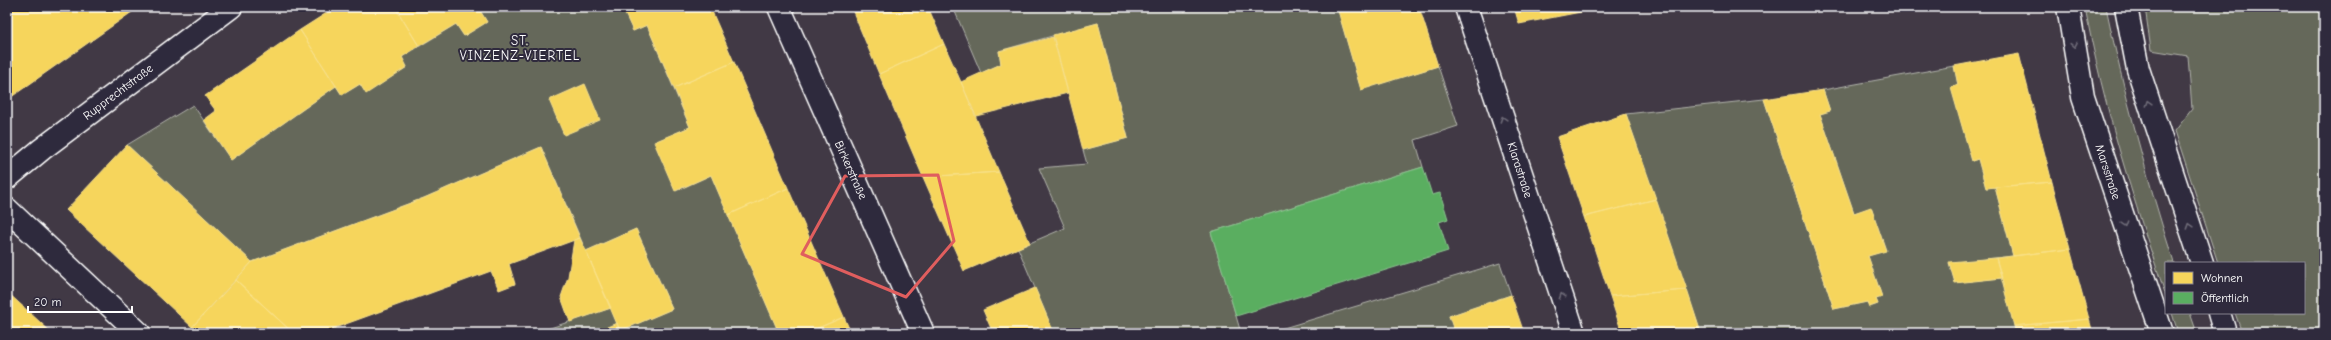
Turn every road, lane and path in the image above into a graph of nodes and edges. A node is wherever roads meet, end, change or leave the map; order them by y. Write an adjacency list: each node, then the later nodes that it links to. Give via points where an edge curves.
1 (231, 7): 6 (street, Rupprechtstraße)
2 (779, 7): 11 (street, Birkerstraße)
3 (1466, 7): 12 (street, Klarastraße, one-way to 3)
4 (2068, 7): 13 (street, Marsstraße, one-way to 13, via 2083,97)
5 (2126, 7): 8 (street, one-way to 5, via 2138,69)
6 (7, 178)
7 (7, 209): 10 (street)
8 (2202, 262)
9 (2219, 314): 14 (street)
10 (138, 333)
11 (924, 333)
12 (1574, 333)
13 (2162, 333)
14 (2225, 333)

